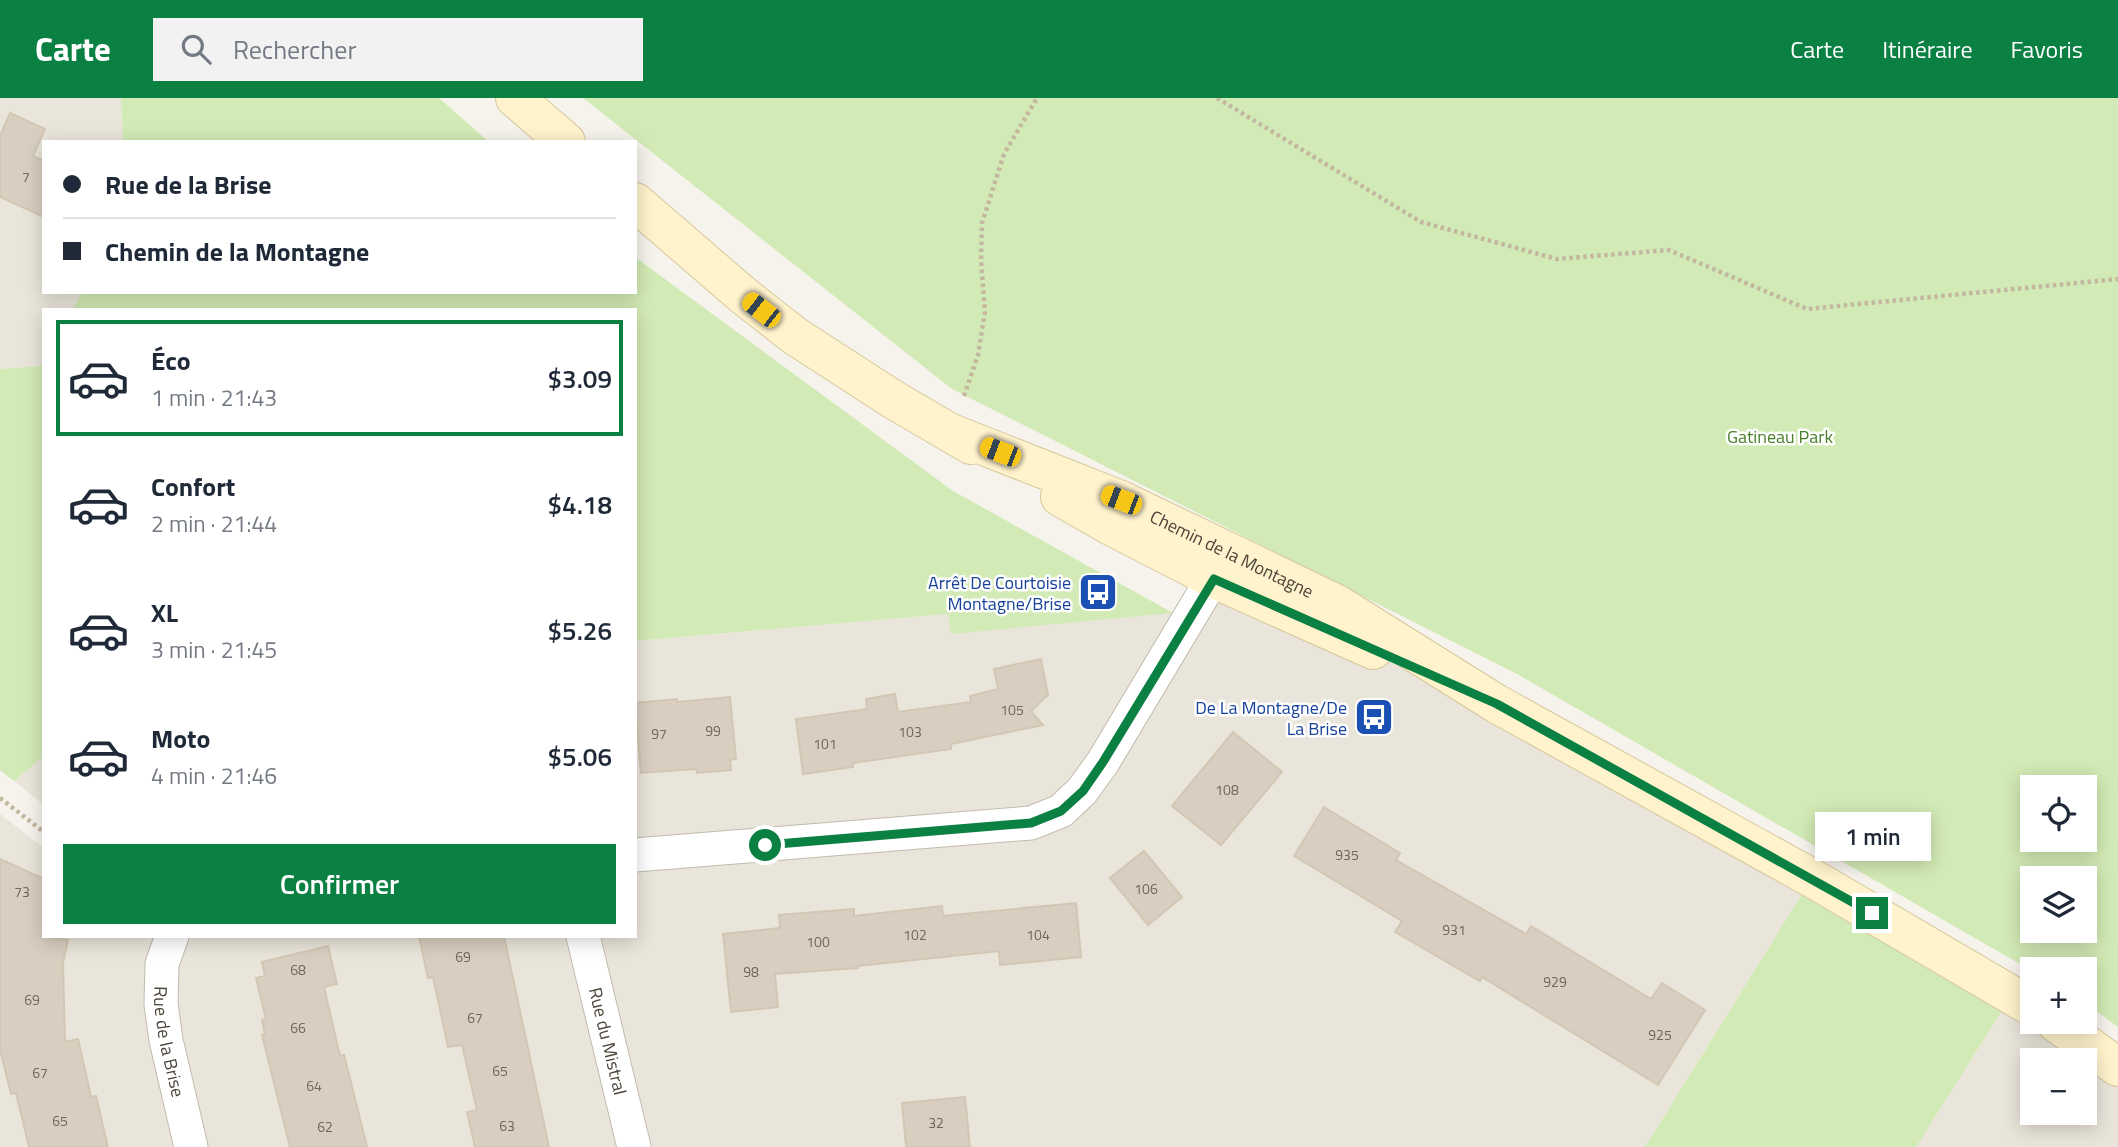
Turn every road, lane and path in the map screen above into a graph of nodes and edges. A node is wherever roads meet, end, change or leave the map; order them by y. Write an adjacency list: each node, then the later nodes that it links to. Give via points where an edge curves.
1 (515, 98): 4 (street)
2 (1037, 98): 7 (path, via 1004,154 982,223 985,312 978,355)
3 (1217, 98): 6 (path, via 1421,222 1557,259 1669,250 1807,309)
4 (564, 140)
5 (637, 204): 7 (street, Chemin de la Montagne, via 795,336)
6 (2118, 279)
7 (951, 433): 8 (street, Chemin de la Montagne, via 1121,500)
8 (1221, 565): 11 (street, via 1103,762 1083,791 1061,811 1031,823); 14 (street, Chemin de la Montagne, via 1337,604 1497,704 1812,878)
9 (0, 798): 10 (path)
10 (42, 830)
11 (637, 855)
12 (171, 938): 17 (street, Rue de la Brise, via 162,964 161,1004)
13 (583, 938): 18 (street, Rue du Mistral)
14 (2020, 1000)
15 (2071, 1034): 16 (street)
16 (2118, 1067)
17 (191, 1147)
18 (634, 1147)

